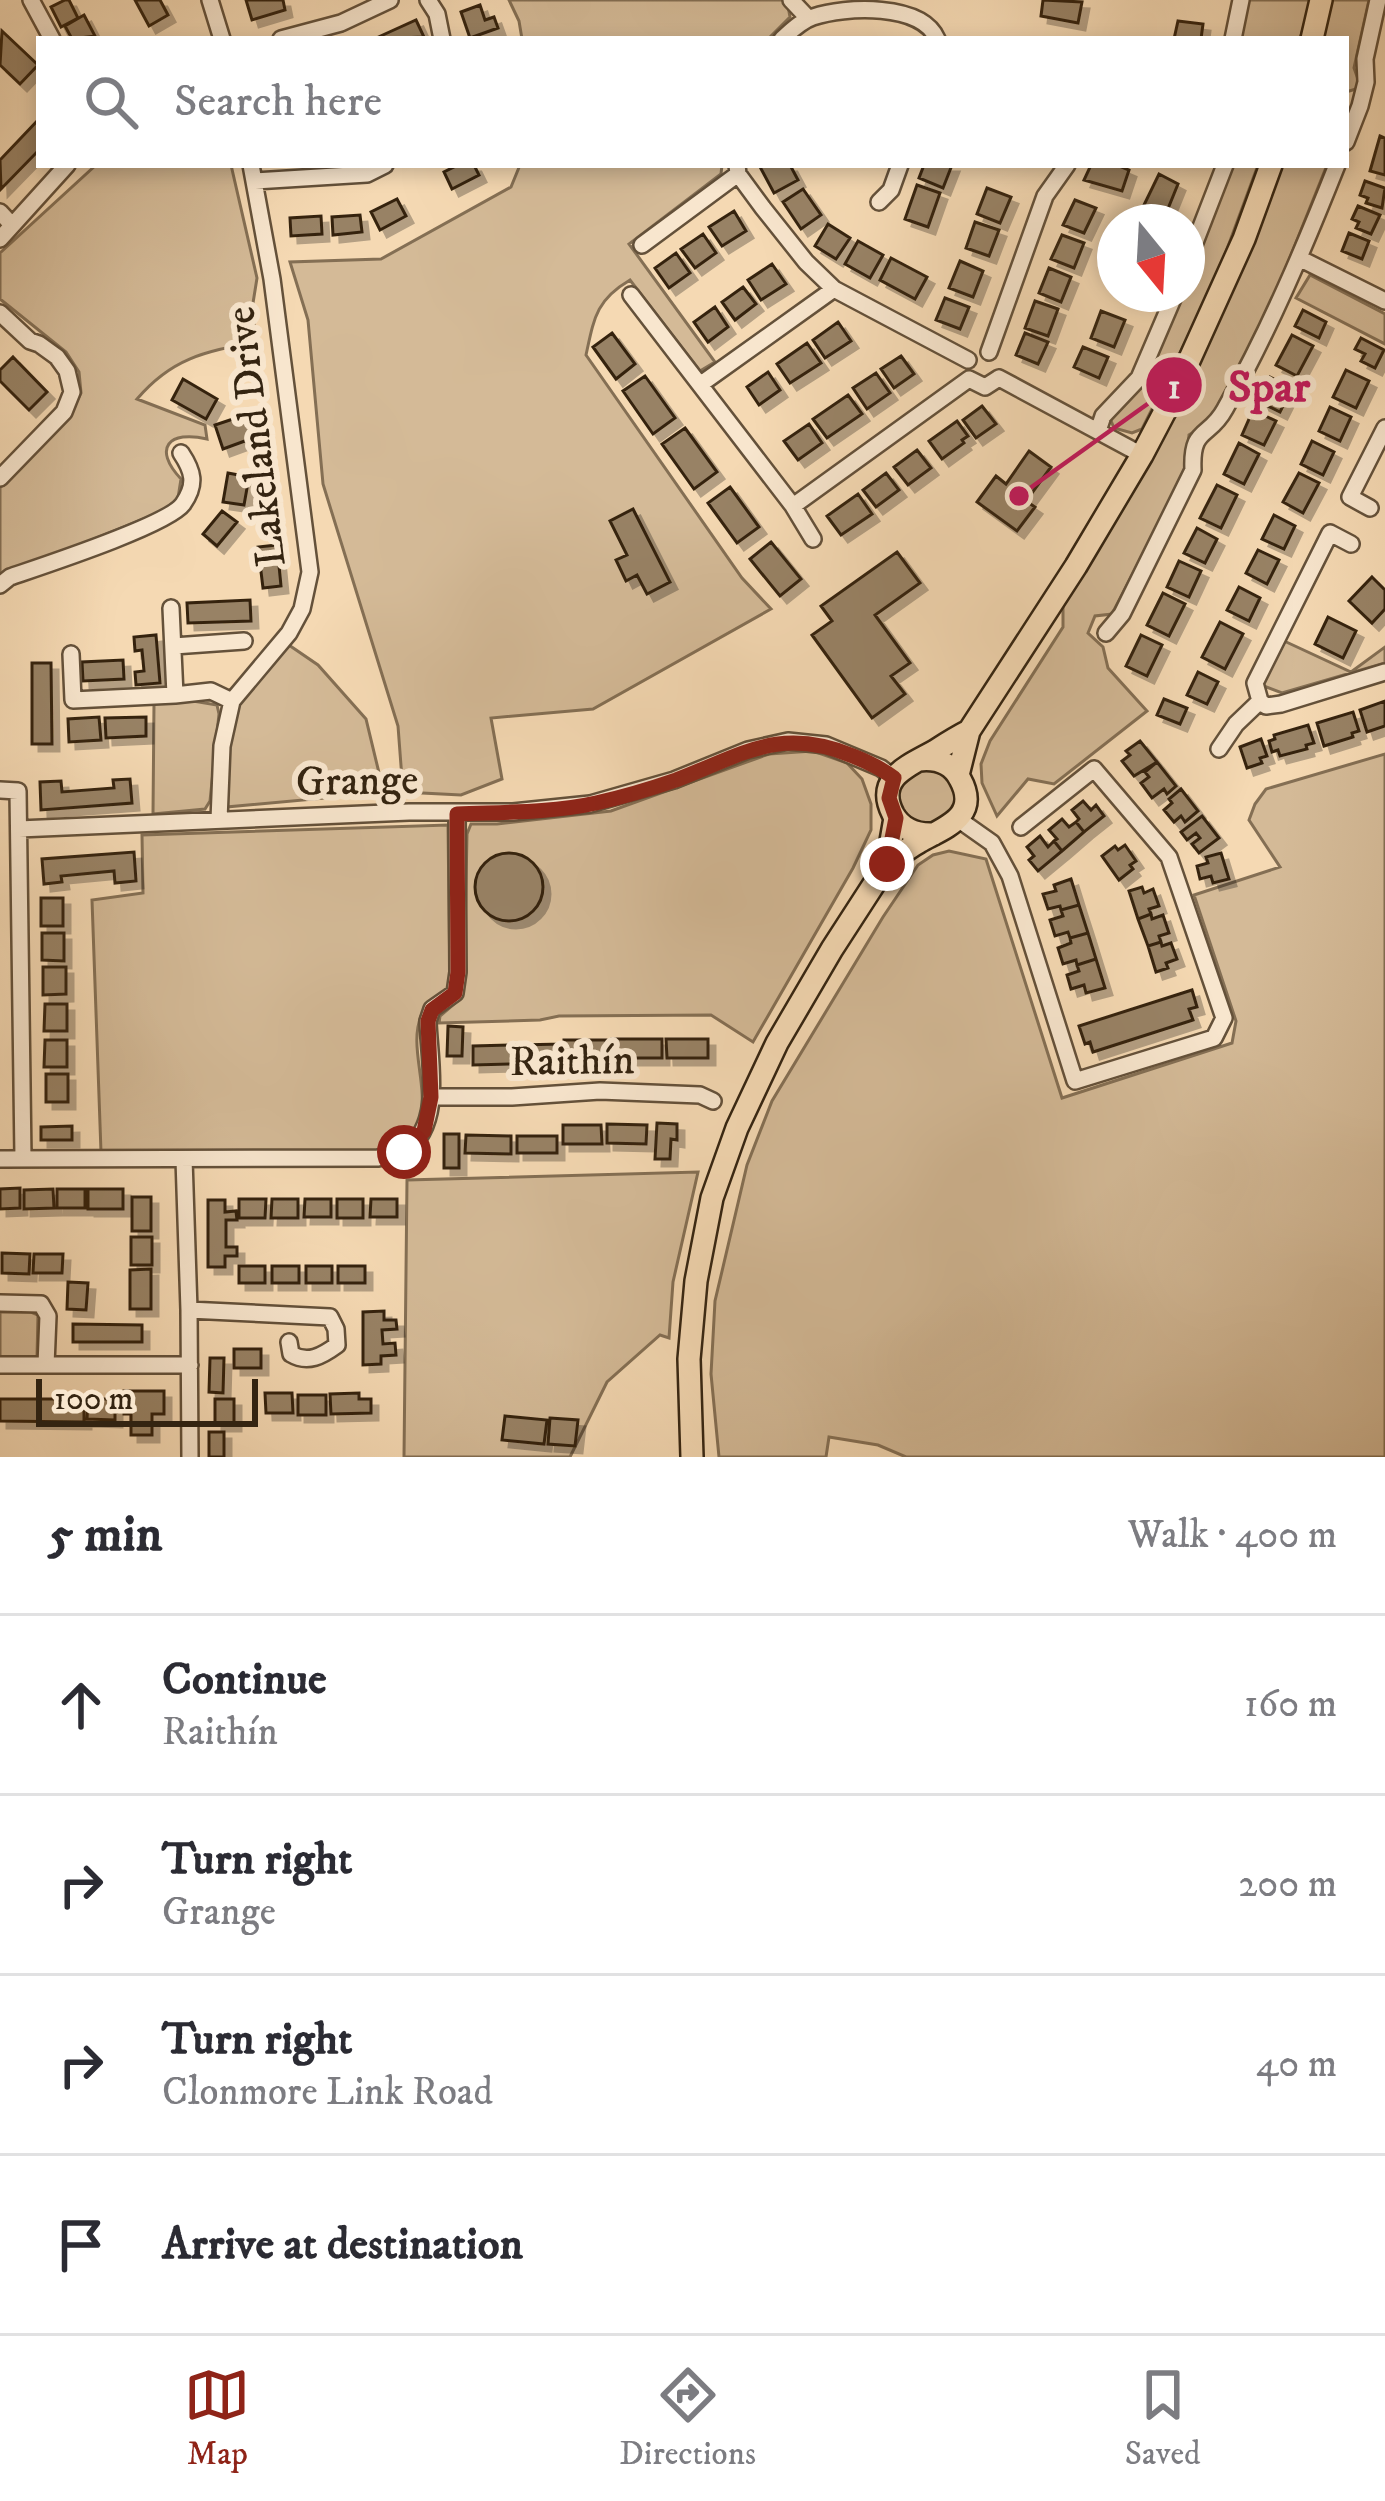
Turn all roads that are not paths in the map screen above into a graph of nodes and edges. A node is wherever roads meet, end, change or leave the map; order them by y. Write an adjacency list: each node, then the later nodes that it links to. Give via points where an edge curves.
1 (31, 0): 10 (street)
2 (209, 0): 11 (street)
3 (390, 0): 12 (street)
4 (428, 0): 13 (street)
5 (791, 0): 9 (street)
6 (1241, 0): 16 (street)
7 (1321, 0): 17 (main road)
8 (1378, 0): 18 (street, via 1366,82)
9 (808, 18): 14 (street); 15 (street, via 872,9 925,22)
10 (50, 36)
11 (221, 36)
12 (292, 36)
13 (441, 36)
14 (786, 36)
15 (936, 36)
16 (1234, 36)
17 (1313, 36)
18 (1353, 104)
19 (64, 168): 31 (street)
20 (379, 168): 27 (street)
21 (899, 168): 28 (street)
22 (1065, 168): 40 (street, via 1046,196)
23 (1224, 168): 30 (street)
24 (1270, 168): 48 (main road)
25 (1336, 168): 34 (street)
26 (738, 170): 33 (street); 35 (street)
27 (253, 173): 62 (street, Lakeland Drive, via 310,572 289,633)
28 (879, 202)
29 (0, 212): 31 (street)
30 (1205, 217)
31 (12, 225): 32 (street)
32 (0, 239)
33 (642, 245)
34 (1299, 258): 37 (street); 56 (street, via 1222,415 1192,448 1193,470)
35 (834, 289): 41 (street); 44 (street)
36 (632, 295): 44 (street)
37 (1385, 301)
38 (1167, 312): 46 (street, via 1139,377)
39 (0, 313): 49 (street, via 57,357 72,392 64,412)
40 (989, 352): 41 (street); 42 (street, via 1001,362)
41 (968, 360): 43 (street)
42 (1000, 378): 43 (street, via 985,387); 46 (street)
43 (969, 379): 50 (street)
44 (701, 384): 50 (street)
45 (1385, 428): 51 (street, via 1350,497)
46 (1098, 431): 48 (street)
47 (181, 453): 54 (street, via 193,483 178,510)
48 (1142, 454): 64 (main road)
49 (0, 478)
50 (793, 506): 52 (street)
51 (1370, 508)
52 (813, 539)
53 (1351, 544): 63 (street, via 1330,533 1255,683)
54 (0, 585)
55 (171, 608): 58 (street)
56 (1106, 633)
57 (244, 641): 58 (street)
58 (174, 646): 61 (street)
59 (71, 654): 61 (street, via 73,700)
60 (1385, 672): 63 (street, via 1281,704)
61 (175, 695): 62 (street, via 211,691)
62 (232, 701): 73 (street, Lakeland Drive)
63 (1260, 701): 65 (street)
64 (968, 730): 66 (main road); 67 (main road)
65 (1219, 749)
66 (919, 760): 67 (main road, via 941,762); 68 (main road)
67 (958, 775): 72 (main road, via 965,797)
68 (894, 778): 70 (street, Grange, via 826,745 788,741 590,804); 71 (main road)
69 (0, 790): 75 (street, via 18,790)
70 (457, 814): 73 (street, Grange); 78 (street, via 458,972 455,993 428,1021)
71 (896, 818): 76 (main road, via 912,832); 77 (main road)
72 (958, 819): 74 (street, via 992,843 1010,876 1075,1081 1214,1038 1224,1018 1169,857 1094,769); 76 (main road)
73 (219, 820): 75 (street, Grange)
74 (1022, 827)
75 (19, 829): 80 (street)
76 (934, 834): 77 (main road)
77 (887, 864): 90 (main road, via 777,1043 712,1198 689,1359)
78 (431, 1097): 79 (street, Raithín, via 599,1091); 82 (street, via 424,1131 404,1152)
79 (713, 1101)
80 (23, 1158): 81 (street); 82 (street)
81 (0, 1159)
82 (184, 1159): 84 (street)
83 (0, 1303): 86 (street, via 45,1309)
84 (190, 1310): 85 (street, via 330,1317 336,1329 337,1345 317,1358 300,1360); 87 (street)
85 (289, 1342)
86 (46, 1365): 87 (street); 88 (street)
87 (190, 1365): 89 (street)
88 (0, 1366)
89 (190, 1457)
90 (692, 1457)

